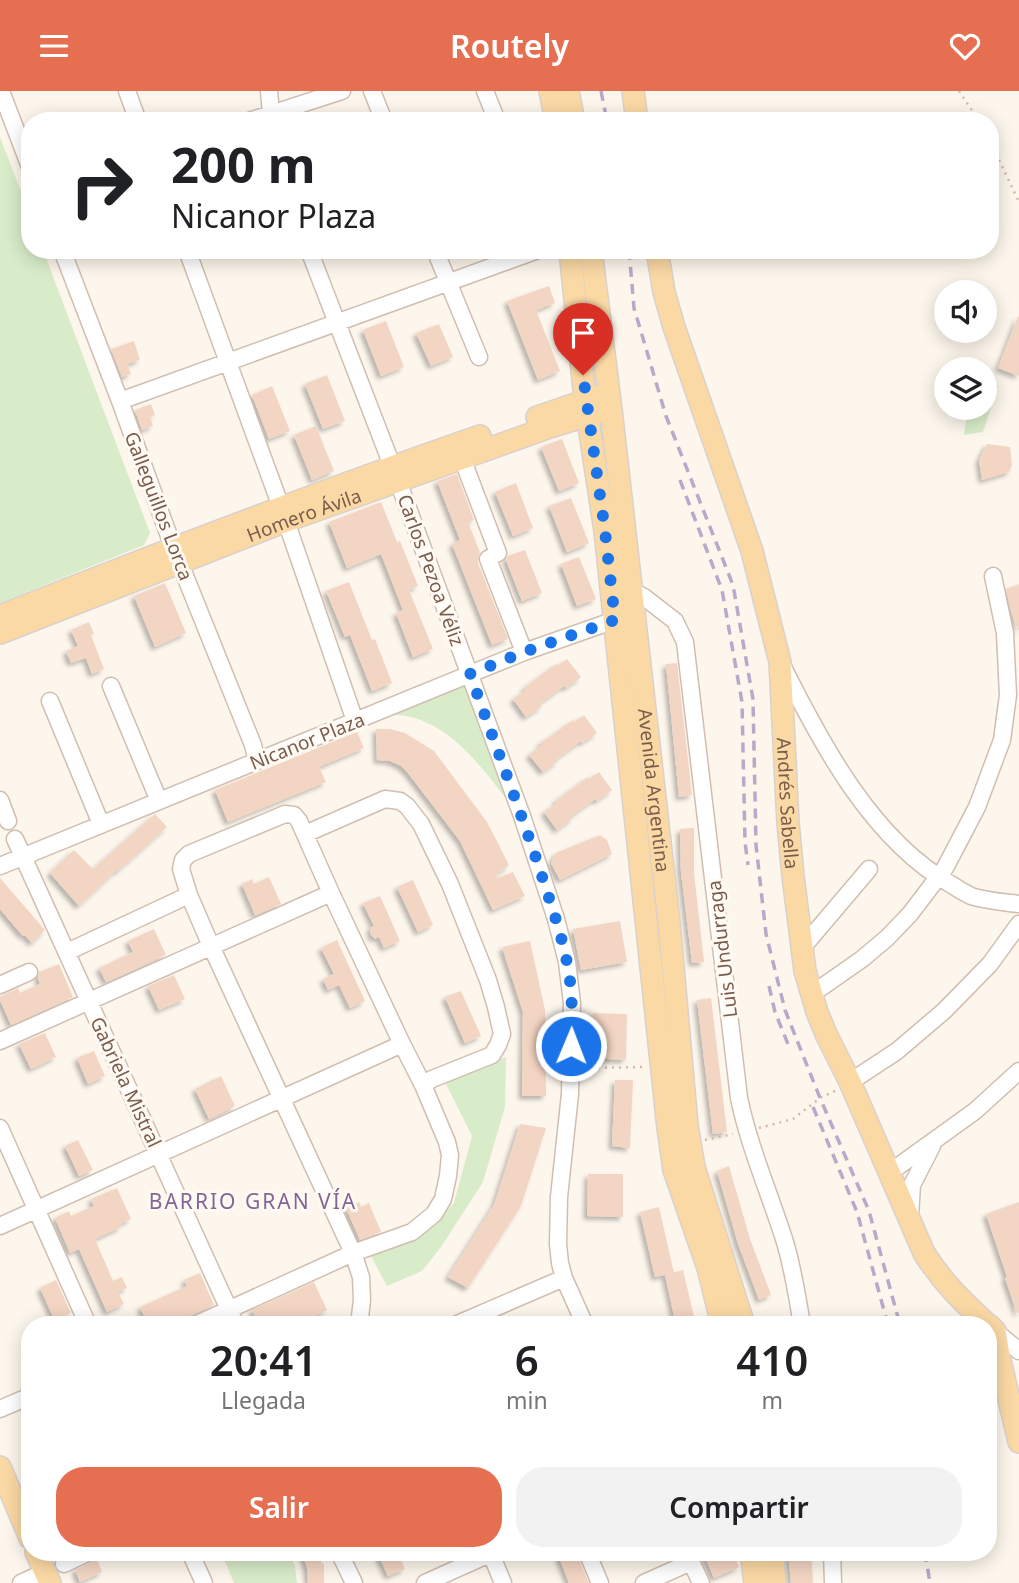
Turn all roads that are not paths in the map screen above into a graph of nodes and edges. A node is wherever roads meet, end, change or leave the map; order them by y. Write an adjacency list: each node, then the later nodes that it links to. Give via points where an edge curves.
1 (1, 91): 18 (street)
2 (127, 91): 10 (street)
3 (269, 91): 11 (street)
4 (342, 91): 12 (street)
5 (372, 91): 13 (street)
6 (485, 91): 14 (street)
7 (550, 91): 15 (main road)
8 (568, 91): 16 (main road)
9 (634, 91): 17 (main road)
10 (135, 112)
11 (270, 112)
12 (284, 112)
13 (380, 112)
14 (493, 112)
15 (554, 112)
16 (572, 112)
17 (637, 112)
18 (21, 143)
19 (65, 259): 31 (street, Galleguillos Lorca)
20 (190, 259): 30 (street)
21 (312, 259): 28 (street, Carlos Pezoa Véliz)
22 (439, 259): 27 (street)
23 (513, 259): 27 (street)
24 (571, 259): 33 (main road, Avenida Argentina)
25 (592, 259): 32 (main road, Avenida Argentina)
26 (658, 259): 44 (main road, Andrés Sabella, via 674,327 752,551)
27 (448, 283): 28 (street); 29 (street)
28 (336, 323): 30 (street); 35 (street, Carlos Pezoa Véliz)
29 (479, 357)
30 (227, 363): 31 (street); 36 (street)
31 (120, 401): 37 (street, Galleguillos Lorca)
32 (610, 402): 33 (main road, Homero Ávila); 39 (main road, Avenida Argentina)
33 (587, 408): 34 (main road, Homero Ávila); 35 (main road, Homero Ávila); 41 (main road, Avenida Argentina)
34 (462, 458): 35 (main road, Homero Ávila); 43 (street, via 498,553 488,559)
35 (395, 473): 36 (main road, Homero Ávila); 45 (street, Carlos Pezoa Véliz)
36 (284, 514): 37 (main road, Homero Ávila); 48 (street)
37 (177, 554): 40 (main road, Homero Ávila); 42 (main road, Homero Ávila); 49 (street, Galleguillos Lorca)
38 (993, 576): 59 (street, via 1005,633 1008,695 1002,740 977,807)
39 (631, 590): 93 (main road, Avenida Argentina, via 687,1125 694,1167); 94 (street, Luis Undurraga, via 675,621 685,642 739,1098 784,1240)
40 (0, 616)
41 (615, 620): 43 (street, Nicanor Plaza); 92 (main road, Avenida Argentina, via 674,1170)
42 (0, 633)
43 (524, 652): 45 (street, Nicanor Plaza)
44 (780, 662): 59 (street, via 855,794 882,828); 65 (main road, Andrés Sabella, via 788,823)
45 (470, 674): 48 (street, Nicanor Plaza); 85 (street, Carlos Pezoa Véliz, via 522,816 567,962 572,1003 570,1094 558,1244)
46 (111, 686): 51 (street)
47 (50, 701): 53 (street)
48 (355, 721): 49 (street, Nicanor Plaza)
49 (257, 761): 51 (street, Nicanor Plaza)
50 (0, 800): 52 (street)
51 (159, 800): 53 (street, Nicanor Plaza)
52 (8, 821)
53 (101, 824): 56 (street, Nicanor Plaza)
54 (305, 834): 60 (street); 61 (street, via 294,815 285,814 189,854 181,869); 74 (street, via 385,799 400,801 421,824 450,884 488,980 502,1034 492,1055)
55 (15, 839): 56 (street, Gabriela Mistral)
56 (22, 857): 57 (street, Nicanor Plaza); 66 (street, Gabriela Mistral)
57 (0, 866)
58 (869, 869): 65 (street)
59 (939, 879): 62 (street, via 971,896); 69 (street, via 887,938)
60 (331, 893): 64 (street); 72 (street)
61 (190, 895): 64 (street); 66 (street)
62 (1019, 904)
63 (1019, 924): 75 (street, via 990,964 944,1011)
64 (211, 946): 70 (street); 76 (street)
65 (802, 949): 69 (main road, Andrés Sabella)
66 (67, 952): 70 (street, Gabriela Mistral)
67 (29, 972): 68 (street)
68 (0, 985)
69 (811, 994): 75 (main road, Andrés Sabella)
70 (89, 1000): 71 (street); 79 (street, Gabriela Mistral)
71 (0, 1041)
72 (402, 1044): 74 (street); 76 (street)
73 (1019, 1071): 78 (street)
74 (423, 1085): 84 (street, via 450,1155 443,1199 434,1214 412,1232)
75 (853, 1091): 80 (main road, Andrés Sabella)
76 (282, 1099): 79 (street); 84 (street)
77 (0, 1128): 81 (street)
78 (935, 1141): 80 (street); 82 (street, via 912,1185)
79 (159, 1155): 81 (street); 87 (street, Gabriela Mistral)
80 (889, 1173): 82 (main road, Andrés Sabella)
81 (36, 1210): 83 (street); 86 (street)
82 (910, 1223): 95 (main road, Andrés Sabella, via 935,1272)
83 (0, 1226)
84 (353, 1253): 88 (street); 89 (street, via 362,1277)
85 (564, 1278): 90 (street); 91 (street, Carlos Pezoa Véliz)
86 (84, 1316)
87 (233, 1316)
88 (235, 1316)
89 (360, 1316)
90 (489, 1316)
91 (581, 1316)
92 (720, 1316)
93 (741, 1316)
94 (801, 1316)
95 (979, 1316)
96 (997, 1332): 98 (street)
97 (997, 1349): 101 (main road)
98 (1019, 1351)
99 (21, 1400): 100 (street)
100 (0, 1409)
101 (1019, 1443)
102 (1, 1471): 103 (main road)
103 (21, 1517)
104 (74, 1561): 115 (street)
105 (194, 1561): 117 (street)
106 (343, 1561): 118 (street)
107 (474, 1561): 119 (street)
108 (495, 1561): 120 (street)
109 (590, 1561): 121 (street)
110 (682, 1561): 122 (street)
111 (691, 1561): 123 (street)
112 (752, 1561): 124 (main road)
113 (773, 1561): 125 (main road)
114 (832, 1561): 126 (street)
115 (53, 1573): 116 (street)
116 (21, 1583)
117 (204, 1583)
118 (354, 1583)
119 (425, 1583)
120 (503, 1583)
121 (600, 1583)
122 (644, 1583)
123 (701, 1583)
124 (755, 1583)
125 (775, 1583)
126 (833, 1583)

